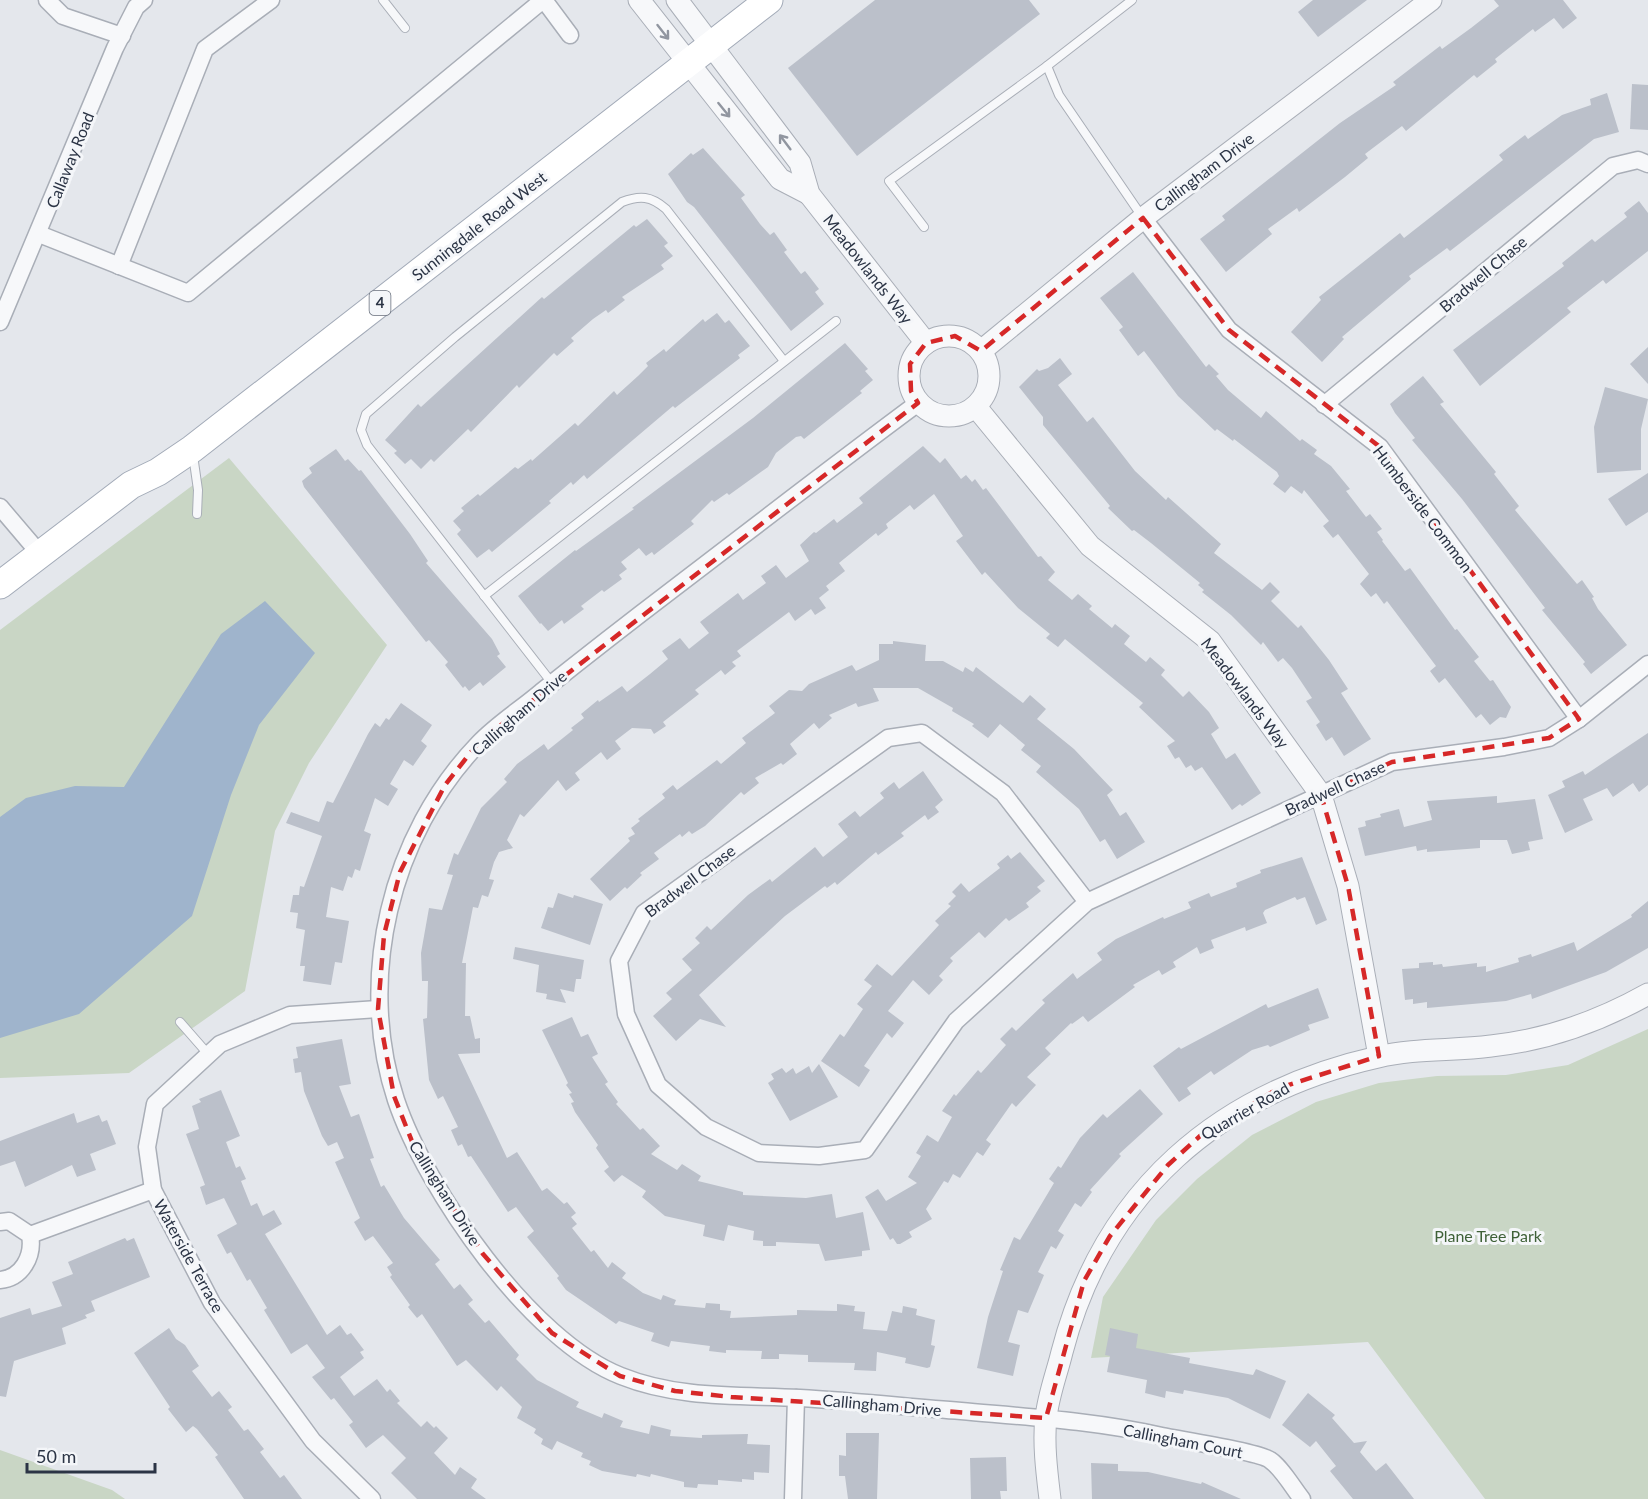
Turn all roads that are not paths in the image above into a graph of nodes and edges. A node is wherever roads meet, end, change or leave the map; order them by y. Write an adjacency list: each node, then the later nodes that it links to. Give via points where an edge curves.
1 (47, 0): 13 (street, via 63,16)
2 (144, 0): 13 (street, Callaway Road, via 136,7)
3 (271, 0): 22 (street, via 205,49)
4 (383, 0): 11 (lane)
5 (543, 0): 12 (street); 22 (street, via 188,293)
6 (639, 0): 15 (street, Meadowlands Way, one-way to 15)
7 (677, 0): 14 (street, Meadowlands Way)
8 (770, 0): 14 (main road, Sunningdale Road West / 4)
9 (1132, 0): 16 (lane)
10 (1431, 0): 19 (street, Callingham Drive)
11 (405, 28)
12 (570, 35)
13 (122, 36): 21 (street, Callaway Road)
14 (711, 45): 15 (main road, Sunningdale Road West / 4); 18 (street, Meadowlands Way, one-way to 14, via 800,163)
15 (688, 64): 18 (street, Meadowlands Way, one-way to 18, via 780,179); 31 (main road, Sunningdale Road West / 4)
16 (1047, 66): 19 (lane, via 1059,95); 20 (lane, via 889,181)
17 (1648, 164): 29 (street, Bradwell Chase, via 1638,160 1613,166)
18 (809, 194): 25 (street, Meadowlands Way)
19 (1143, 218): 26 (street, Callingham Drive); 29 (street, Humberside Common, via 1229,330)
20 (924, 227)
21 (39, 234): 22 (street); 24 (street, Callaway Road)
22 (118, 266)
23 (836, 321): 27 (lane)
24 (0, 322)
25 (926, 343): 26 (street, via 955,336); 28 (street, via 916,352 908,378)
26 (981, 351): 30 (street, via 990,380)
27 (784, 361): 37 (lane); 37 (lane, via 666,209 655,199 643,197 622,202 366,414 361,430 367,446)
28 (918, 403): 30 (street, via 946,417 962,415); 40 (street, Callingham Drive)
29 (1324, 405): 41 (street, Humberside Common, via 1380,447)
30 (976, 407): 42 (street, Meadowlands Way, via 1090,546 1210,641)
31 (192, 449): 32 (main road, Sunningdale Road West / 4); 34 (lane)
32 (158, 472): 35 (main road, Sunningdale Road West, via 130,485); 38 (main road, Sunningdale Road West / 4, via 140,497)
33 (0, 507): 35 (street)
34 (197, 514)
35 (40, 554): 36 (main road, Sunningdale Road West)
36 (0, 585)
37 (484, 596): 40 (lane)
38 (0, 606)
39 (1648, 664): 41 (street, Bradwell Chase)
40 (552, 683): 45 (street, Callingham Drive, via 479,742 445,785 417,832 399,872 384,935)
41 (1579, 719): 42 (street, Bradwell Chase, via 1549,738 1392,762)
42 (1321, 795): 43 (street, Bradwell Chase); 48 (street, Meadowlands Way, via 1348,886)
43 (1087, 902): 43 (street, Bradwell Chase, via 956,1021 865,1150 819,1156 759,1153 706,1127 658,1085 626,1014 619,960 644,912 888,738 922,733 1003,793)
44 (1648, 994): 48 (street, Quarrier Road, via 1610,1015 1561,1034 1490,1047)
45 (378, 1009): 47 (street, Waterside Terrace, via 290,1015 220,1044); 53 (street, Callingham Drive, via 394,1096 415,1149 483,1254 552,1333 620,1376 664,1388 731,1397)
46 (180, 1022): 47 (lane)
47 (208, 1054): 49 (street, Waterside Terrace, via 155,1104 147,1147)
48 (1379, 1056): 54 (street, Quarrier Road, via 1279,1088 1200,1136 1141,1194 1084,1281)
49 (153, 1190): 51 (street); 55 (street, Waterside Terrace, via 212,1303 313,1441)
50 (0, 1222): 51 (street, via 9,1221)
51 (30, 1235): 52 (street, via 32,1246 24,1268 8,1280)
52 (0, 1280)
53 (796, 1398): 54 (street, Callingham Drive); 56 (street)
54 (1046, 1418): 57 (street, Quarrier Road); 58 (street, Callingham Court, via 1143,1431 1270,1459)
55 (372, 1499)
56 (793, 1499)
57 (1050, 1499)
58 (1302, 1499)

